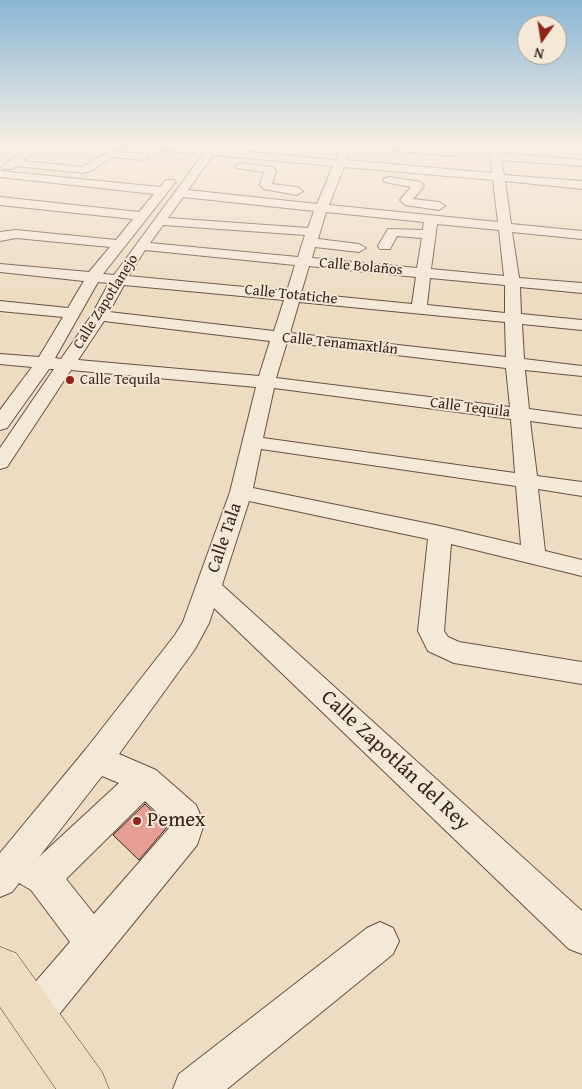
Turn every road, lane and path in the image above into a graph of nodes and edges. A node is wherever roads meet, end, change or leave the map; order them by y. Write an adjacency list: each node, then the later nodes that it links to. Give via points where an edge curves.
1 (160, 195): 11 (street, Calle Zapotlanejo)
2 (178, 195): 13 (street, Calle Zapotlanejo)
3 (325, 195): 18 (street, Calle Tala)
4 (373, 195): 14 (street)
5 (410, 195): 9 (street, via 406,200 409,202)
6 (503, 195): 12 (street)
7 (0, 201): 8 (street)
8 (26, 204): 10 (street); 11 (street)
9 (454, 207)
10 (0, 213)
11 (142, 216): 17 (street, Calle Zapotlanejo)
12 (501, 217): 14 (street); 15 (street); 26 (street)
13 (160, 221): 18 (street); 19 (street, Calle Zapotlanejo)
14 (430, 227): 20 (street, via 393,232); 23 (street)
15 (582, 234)
16 (0, 237): 17 (street, via 16,234)
17 (119, 244): 24 (street, Calle Zapotlanejo)
18 (309, 245): 19 (street, Calle Bolaños); 21 (street); 23 (street, Calle Bolaños); 28 (street, Calle Tala)
19 (141, 246): 25 (street, Calle Zapotlanejo)
20 (385, 246)
21 (360, 248)
22 (0, 268): 24 (street, Calle Totatiche)
23 (424, 272): 26 (street, Calle Bolaños); 30 (street)
24 (94, 276): 25 (street, Calle Totatiche); 31 (street, Calle Zapotlanejo)
25 (119, 279): 28 (street, Calle Totatiche); 32 (street, Calle Zapotlanejo)
26 (512, 281): 27 (street, Calle Bolaños); 33 (street)
27 (582, 288)
28 (293, 295): 30 (street, Calle Totatiche); 35 (street, Calle Tala)
29 (0, 306): 31 (street)
30 (419, 307): 33 (street, Calle Totatiche)
31 (73, 313): 37 (street, Calle Zapotlanejo)
32 (99, 316): 35 (street, Calle Tenamaxtlán); 38 (street, Calle Zapotlanejo)
33 (515, 318): 34 (street, Calle Totatiche); 39 (street)
34 (582, 325)
35 (280, 338): 39 (street, Calle Tenamaxtlán); 41 (street, Calle Tala)
36 (0, 359): 37 (street, Calle Tequila)
37 (44, 363): 38 (street, Calle Tequila); 42 (street, Calle Zapotlanejo)
38 (67, 364): 41 (street, Calle Tequila); 46 (street, Calle Zapotlanejo)
39 (516, 364): 40 (street, Calle Tenamaxtlán); 43 (street)
40 (582, 371)
41 (266, 382): 43 (street, Calle Tequila); 45 (street, Calle Tala)
42 (3, 414)
43 (520, 414): 44 (street, Calle Tequila); 47 (street)
44 (582, 422)
45 (252, 442): 47 (street); 49 (street, Calle Tala)
46 (0, 464)
47 (527, 481): 48 (street); 51 (street)
48 (582, 489)
49 (241, 492): 50 (street); 53 (street, Calle Tala)
50 (440, 534): 51 (street); 54 (street, via 431,630 438,644 454,652)
51 (534, 556): 52 (street)
52 (582, 568)
53 (208, 587): 55 (street, Calle Tala, via 185,642); 58 (street, Calle Zapotlán del Rey)
54 (582, 673)
55 (97, 759): 56 (street); 57 (street, Calle Tala)
56 (145, 780): 57 (street); 60 (street, via 184,816 187,824 185,834)
57 (19, 873): 60 (street)
58 (582, 936)
59 (380, 941): 64 (street)
60 (94, 943): 62 (street)
61 (0, 969): 62 (highway)
62 (33, 1015): 63 (highway)
63 (84, 1089)
64 (194, 1089)

